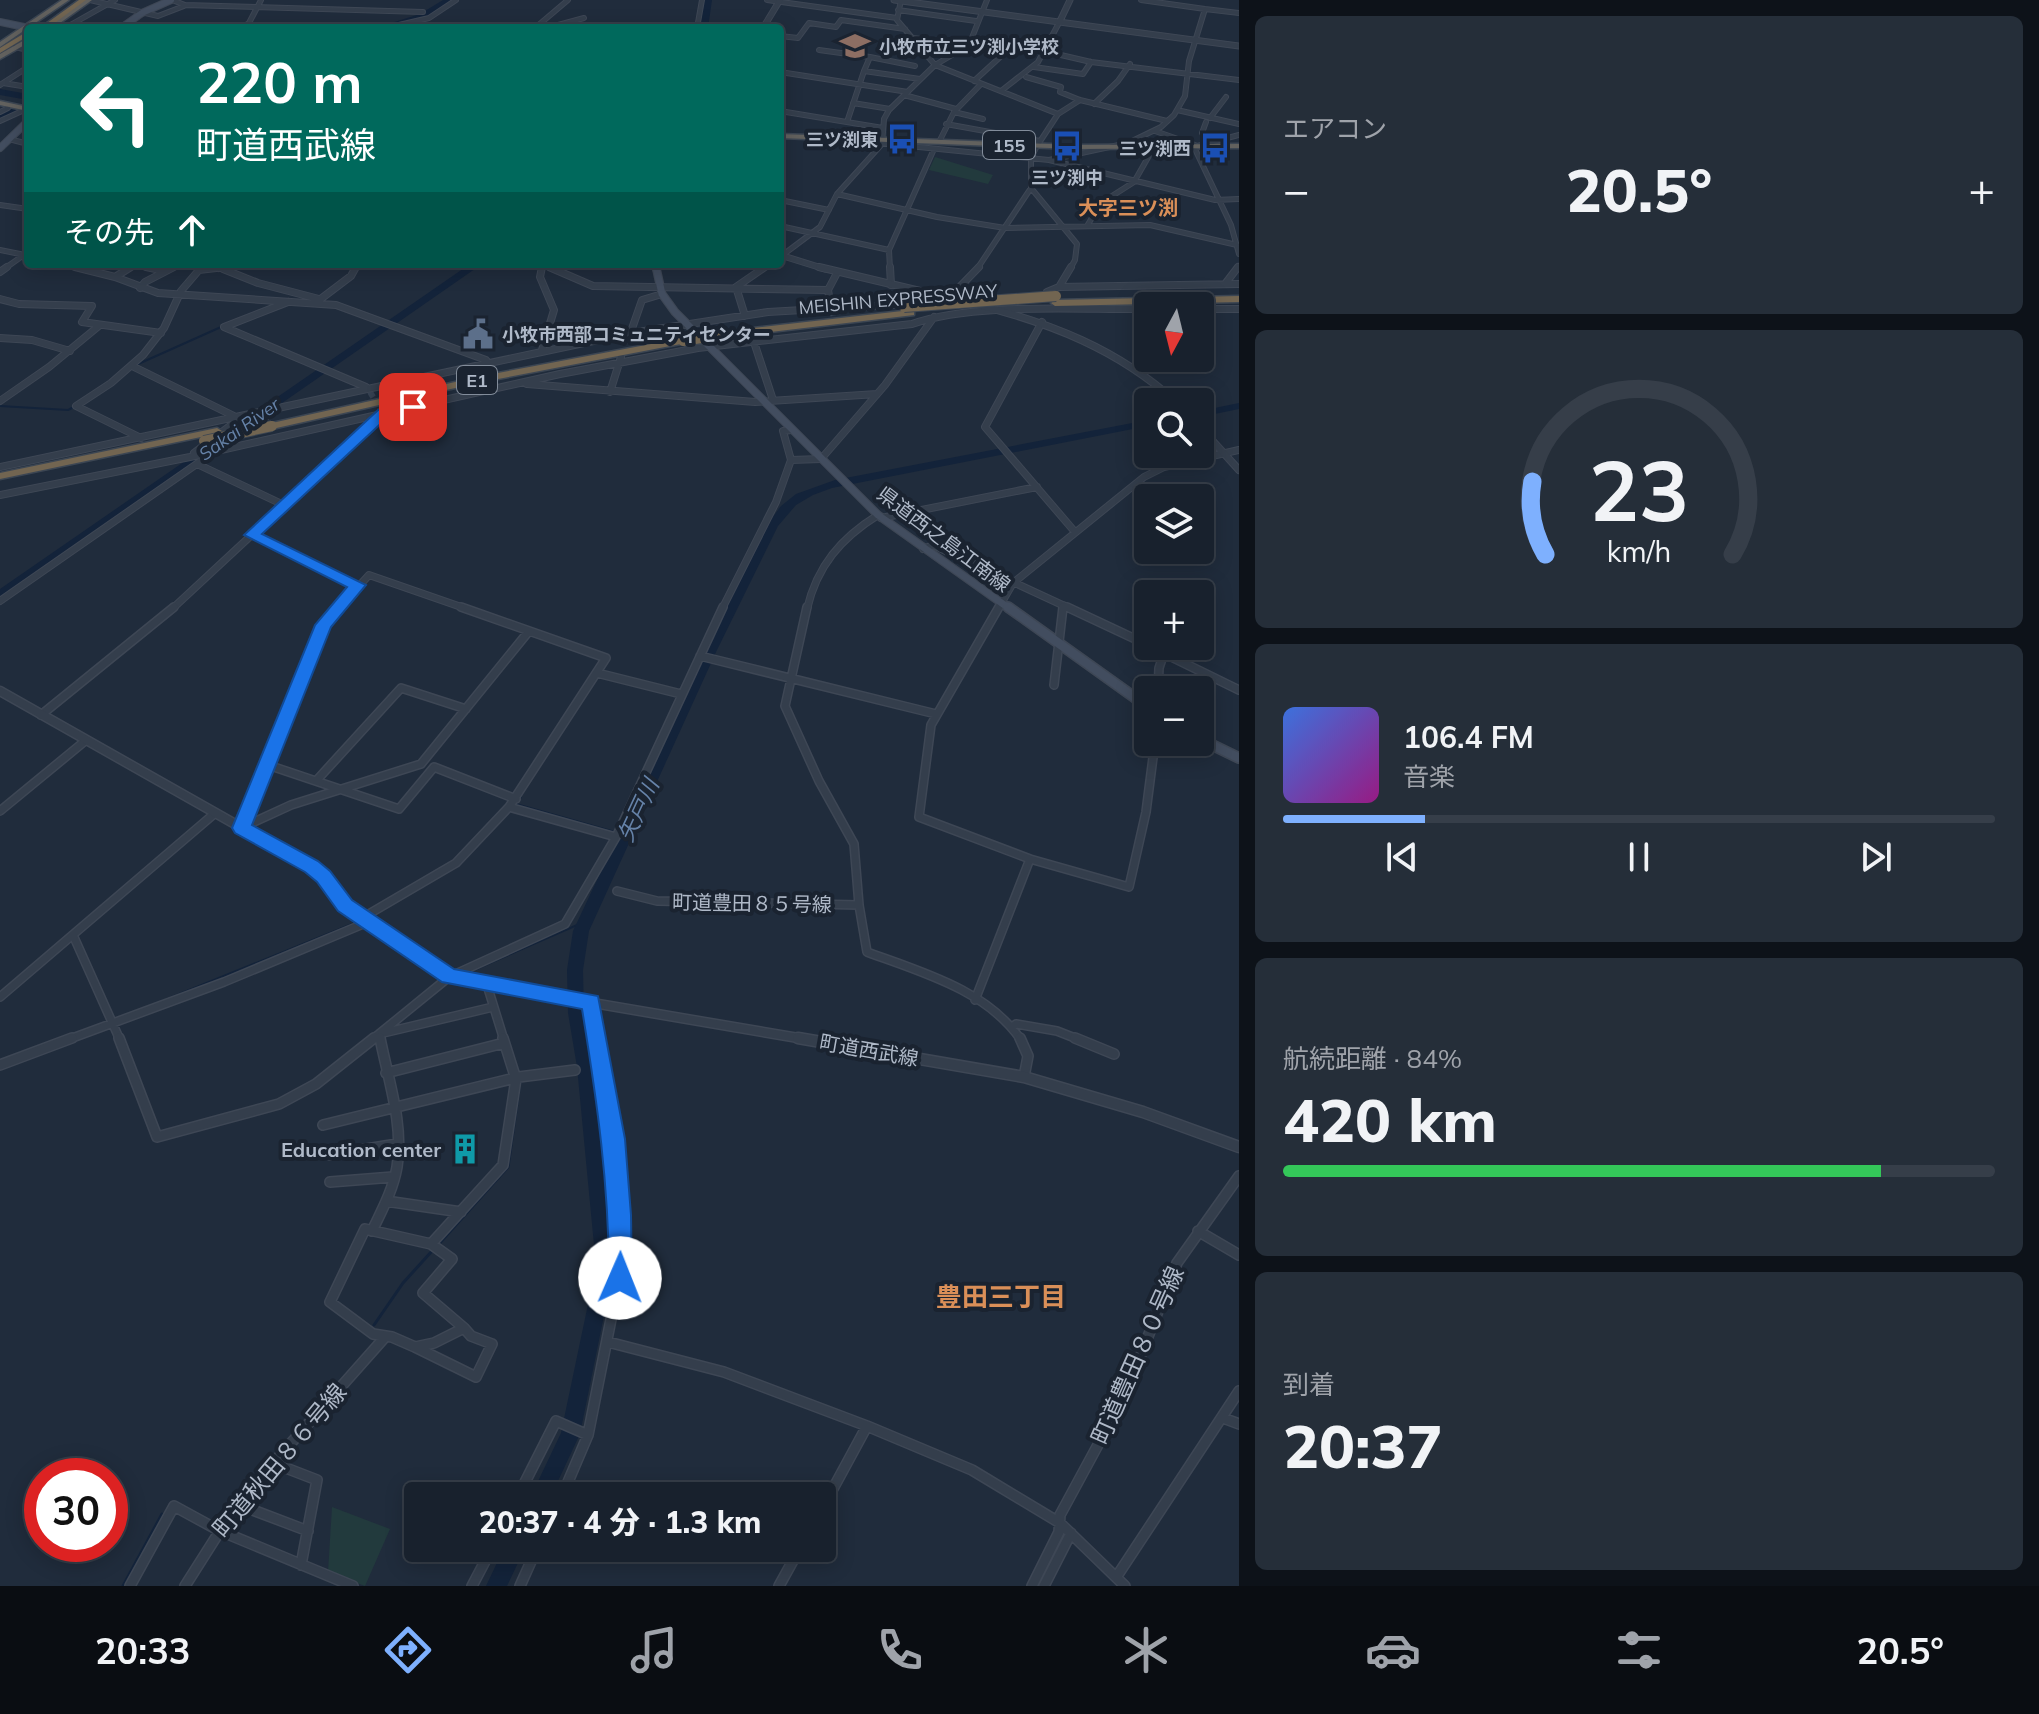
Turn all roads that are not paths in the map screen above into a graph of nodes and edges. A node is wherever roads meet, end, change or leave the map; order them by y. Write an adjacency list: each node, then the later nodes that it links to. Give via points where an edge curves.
1 (66, 0): 32 (highway)
2 (83, 0): 17 (street); 33 (highway)
3 (115, 0): 17 (street)
4 (171, 0): 18 (street); 25 (main road)
5 (261, 0): 19 (street)
6 (351, 0): 21 (street)
7 (456, 0): 31 (street)
8 (568, 0): 38 (street)
9 (702, 0): 41 (street)
10 (767, 0): 16 (street)
11 (894, 0): 12 (street)
12 (901, 0): 22 (street); 23 (street)
13 (987, 0): 23 (street)
14 (1070, 0): 29 (street)
15 (1141, 0): 20 (street)
16 (780, 1): 27 (street); 42 (street)
17 (108, 4): 25 (street); 34 (street)
18 (185, 5): 19 (street); 25 (street, via 158,16)
19 (257, 8): 21 (street); 36 (street)
20 (1205, 9): 26 (street); 49 (street)
21 (347, 10): 24 (street)
22 (898, 10): 27 (street); 28 (street)
23 (983, 10): 28 (street); 29 (street)
24 (423, 12)
25 (142, 13): 35 (main road)
26 (1239, 13)
27 (897, 18): 43 (street)
28 (976, 21): 50 (street)
29 (1060, 21): 49 (street); 57 (street)
30 (0, 22): 44 (main road)
31 (417, 22): 37 (street)
32 (40, 24)
33 (48, 24)
34 (72, 24)
35 (127, 24)
36 (248, 24)
37 (407, 24)
38 (540, 24)
39 (562, 24): 40 (street, via 584,18)
40 (582, 24)
41 (698, 24)
42 (766, 24)
43 (905, 29): 45 (street, via 841,20 836,27 809,23 798,38); 47 (street)
44 (24, 33)
45 (784, 36)
46 (24, 37): 56 (highway)
47 (912, 38): 50 (street); 61 (street)
48 (24, 39): 52 (highway)
49 (1195, 40): 51 (street); 66 (street)
50 (969, 45): 53 (street); 61 (street)
51 (1239, 46)
52 (15, 47): 54 (street); 56 (highway)
53 (1010, 48): 57 (street); 71 (street)
54 (24, 49)
55 (819, 50): 58 (street)
56 (0, 52)
57 (1048, 52): 59 (street); 63 (street)
58 (870, 57): 62 (street); 65 (street)
59 (1091, 62): 60 (street); 63 (street, via 1083,74)
60 (1130, 64): 66 (street); 81 (street)
61 (935, 65): 69 (street); 71 (street)
62 (915, 66)
63 (1034, 67): 68 (street)
64 (24, 70): 72 (street)
65 (864, 71): 69 (street); 73 (street)
66 (1186, 72): 70 (street); 85 (street, via 1187,89)
67 (784, 73): 73 (street)
68 (1026, 77): 76 (street); 79 (street, via 1061,87 1060,92)
69 (920, 79): 77 (street)
70 (1239, 80)
71 (974, 81): 74 (street)
72 (1, 84): 75 (street)
73 (859, 84): 77 (street); 80 (street)
74 (981, 84): 76 (street); 84 (street)
75 (24, 87)
76 (1001, 91): 87 (street)
77 (906, 94): 83 (street); 84 (street)
78 (1226, 97): 89 (street)
79 (1080, 100): 81 (street); 87 (street)
80 (853, 103): 83 (street); 92 (street)
81 (1094, 104): 91 (street)
82 (14, 109): 90 (street)
83 (890, 109): 96 (street)
84 (955, 110): 88 (street); 93 (street)
85 (1177, 110): 89 (street); 91 (street)
86 (784, 112): 92 (street)
87 (1058, 114): 103 (street)
88 (983, 119)
89 (1208, 120): 94 (street); 104 (street, via 1202,133)
90 (0, 121)
91 (1167, 121): 97 (street)
92 (847, 122): 96 (street)
93 (946, 124): 103 (street); 105 (street)
94 (1239, 124)
95 (24, 125): 100 (main road)
96 (883, 128): 101 (street)
97 (1155, 131): 106 (street); 108 (street)
98 (1239, 135): 104 (street)
99 (784, 136): 101 (highway, 155)
100 (9, 139): 102 (street); 110 (main road)
101 (882, 142): 105 (highway, 155); 115 (street)
102 (24, 143)
103 (1038, 143): 105 (highway, 155); 108 (highway, 155); 111 (street)
104 (1207, 143): 106 (street)
105 (936, 146): 111 (street); 122 (street)
106 (1195, 146): 107 (highway, 155); 109 (highway, 155); 118 (street)
107 (1239, 146)
108 (1114, 147): 109 (highway, 155); 112 (street)
109 (1154, 147): 113 (street)
110 (0, 148)
111 (1031, 158): 112 (street); 114 (street)
112 (1049, 160): 113 (street)
113 (1134, 181): 118 (street); 123 (street, via 1092,210)
114 (1031, 188): 125 (street); 126 (street)
115 (837, 194): 121 (street); 122 (street)
116 (1239, 199): 118 (street)
117 (784, 201): 121 (street)
118 (1221, 201): 128 (street)
119 (0, 205): 120 (street)
120 (24, 208)
121 (829, 210): 127 (street)
122 (907, 210): 125 (street); 130 (street)
123 (1087, 226): 126 (street); 128 (street, via 1159,226)
124 (784, 227): 127 (street)
125 (1005, 228): 126 (street); 161 (street, via 982,264)
126 (1063, 228): 162 (street, via 1078,250)
127 (814, 233): 130 (street); 132 (street)
128 (1237, 245): 133 (street)
129 (0, 250): 131 (street)
130 (889, 250): 154 (street)
131 (24, 254)
132 (784, 254)
133 (1239, 254)
134 (24, 256): 148 (street)
135 (784, 257): 150 (street)
136 (1239, 266): 152 (street)
137 (78, 268): 151 (street)
138 (130, 268): 151 (street)
139 (154, 268): 149 (street)
140 (173, 268): 149 (street)
141 (212, 268): 159 (street, via 199,270)
142 (228, 268): 165 (street, via 249,281)
143 (356, 268): 165 (street)
144 (541, 268): 183 (street, via 554,310)
145 (551, 268): 157 (street, via 593,286)
146 (656, 268): 157 (main road)
147 (764, 268): 155 (street)
148 (1, 271)
149 (167, 271): 156 (street)
150 (837, 273): 154 (street); 158 (street)
151 (115, 277): 156 (street)
152 (1225, 284): 153 (street); 162 (street)
153 (1239, 284)
154 (891, 285): 161 (street)
155 (736, 287): 157 (street); 158 (street); 172 (street)
156 (140, 288): 159 (street)
157 (660, 290): 174 (main road, 県道西之島江南線); 176 (street, via 642,300)
158 (828, 290): 168 (street)
159 (178, 295): 164 (street); 177 (street)
160 (1239, 296): 162 (highway, MEISHIN EXPRESSWAY / E1)
161 (948, 298): 162 (street); 168 (street); 170 (street); 171 (street)
162 (1054, 298): 167 (street); 170 (street); 179 (highway, MEISHIN EXPRESSWAY / E1, bridge)
163 (0, 299): 175 (street, via 92,306 82,322)
164 (292, 301): 165 (street); 191 (street, via 224,327)
165 (318, 301): 185 (street)
166 (1214, 306): 169 (street)
167 (1134, 307)
168 (832, 308): 172 (street)
169 (1239, 309)
170 (1001, 311): 171 (street); 173 (street)
171 (934, 316): 180 (street, via 912,324); 193 (street)
172 (745, 317): 174 (street)
173 (1042, 322): 190 (street, via 1125,361); 216 (street, via 985,427)
174 (687, 323): 176 (street); 182 (main road, 県道西之島江南線)
175 (100, 325): 177 (street); 184 (street)
176 (631, 332): 181 (street); 183 (street)
177 (161, 333): 187 (street)
178 (0, 338): 184 (street)
179 (681, 338): 198 (highway, MEISHIN EXPRESSWAY / E1); 210 (highway, MEISHIN EXPRESSWAY / E1, bridge)
180 (753, 339): 182 (street); 194 (street)
181 (628, 340)
182 (709, 346): 186 (street); 196 (main road, 県道西之島江南線)
183 (542, 350): 185 (street)
184 (70, 351): 195 (street)
185 (486, 360): 188 (street); 191 (street)
186 (620, 360): 189 (street); 192 (street)
187 (132, 366): 200 (street); 202 (street, via 76,406)
188 (491, 367)
189 (521, 384): 192 (street); 197 (street, via 499,384)
190 (1159, 388)
191 (369, 390): 198 (street)
192 (610, 392): 196 (street)
193 (877, 394): 194 (street); 208 (street)
194 (773, 400): 196 (street)
195 (0, 401)
196 (763, 401): 201 (main road, 県道西之島江南線)
197 (382, 411): 204 (street); 218 (street)
198 (280, 412): 199 (street); 204 (street); 210 (highway, MEISHIN EXPRESSWAY / E1)
199 (247, 414): 200 (street); 207 (street)
200 (236, 417): 202 (street)
201 (791, 430): 208 (main road, 県道西之島江南線); 209 (street, via 783,431)
202 (141, 438): 212 (street)
203 (1214, 442): 206 (street)
204 (217, 450): 207 (street); 211 (street)
205 (1239, 450): 206 (street)
206 (1225, 453): 213 (street); 220 (street, via 1144,477)
207 (190, 457): 217 (street)
208 (821, 459): 209 (street); 219 (main road, 県道西之島江南線)
209 (791, 460): 231 (street)
210 (96, 461): 214 (highway, MEISHIN EXPRESSWAY / E1); 215 (highway, MEISHIN EXPRESSWAY / E1)
211 (197, 464): 218 (street); 225 (street)
212 (0, 467)
213 (1239, 470)
214 (0, 476)
215 (0, 483)
216 (1037, 487): 219 (street); 220 (street)
217 (0, 495)
218 (286, 506): 221 (street)
219 (880, 516): 222 (main road, 県道西之島江南線); 234 (street, via 852,531 822,565)
220 (1075, 532): 223 (street)
221 (251, 535): 224 (street); 242 (street, via 165,616)
222 (923, 549): 223 (street, via 933,545); 226 (main road, 県道西之島江南線)
223 (1013, 583): 226 (street); 227 (street)
224 (358, 585): 228 (street, via 369,575); 247 (street, via 323,625)
225 (0, 601)
226 (1000, 603): 230 (main road, 県道西之島江南線); 241 (street)
227 (1063, 605): 229 (street); 230 (street)
228 (529, 631): 233 (street, via 606,658); 240 (street)
229 (1134, 639)
230 (1057, 643): 235 (street); 239 (main road, 県道西之島江南線)
231 (701, 656): 234 (street); 238 (street)
232 (1178, 660): 236 (street)
233 (597, 673): 238 (street); 250 (street)
234 (791, 678): 241 (street); 258 (street, via 787,714 854,844)
235 (1054, 685)
236 (1239, 690)
237 (0, 691): 242 (street)
238 (681, 694): 255 (street)
239 (1134, 697)
240 (466, 709): 248 (street, via 401,688); 249 (street, via 421,764)
241 (936, 714): 256 (street, via 925,756 919,817)
242 (41, 715): 243 (street)
243 (85, 741): 252 (street); 253 (street)
244 (1214, 746): 246 (main road)
245 (1153, 756): 256 (street, via 1129,887)
246 (1239, 758)
247 (265, 764): 248 (street); 254 (street)
248 (316, 781): 249 (street)
249 (341, 790): 250 (street, via 399,809 434,767); 254 (street)
250 (516, 799): 251 (street)
251 (509, 807): 255 (street); 259 (street, via 456,863)
252 (0, 811)
253 (214, 814): 254 (street); 260 (street)
254 (241, 828): 259 (street, via 311,867 345,906)
255 (616, 837): 261 (street, via 565,924)
256 (1030, 859): 264 (street)
257 (617, 891): 258 (street, 町道豊田８５号線, via 657,901)
258 (859, 905): 264 (street, 町道豊田８５号線, via 867,952 954,984)
259 (365, 920): 261 (street); 267 (street, via 224,982)
260 (73, 935): 263 (street); 267 (street)
261 (449, 977): 262 (street, 町道西武線); 269 (street)
262 (489, 986): 265 (street, 町道西武線); 266 (street)
263 (0, 997)
264 (975, 1000): 268 (street, 町道豊田８５号線)
265 (586, 1001): 275 (street, 町道西武線); 293 (street, via 613,1130 620,1201 622,1264)
266 (493, 1007): 269 (street); 270 (street)
267 (113, 1023): 269 (street, via 157,1137 279,1104 316,1084); 272 (street)
268 (1012, 1027): 271 (street, via 1057,1031); 275 (street, via 1028,1056)
269 (379, 1034): 274 (street)
270 (504, 1043): 274 (street); 276 (street)
271 (1114, 1054)
272 (0, 1065)
273 (575, 1070): 276 (street)
274 (386, 1073): 277 (street)
275 (1024, 1077): 280 (street, 町道西武線)
276 (518, 1078): 277 (street); 286 (street, via 503,1165)
277 (393, 1110): 278 (street); 279 (street)
278 (323, 1125)
279 (397, 1144): 281 (street); 283 (street)
280 (1239, 1147)
281 (330, 1155)
282 (1239, 1176): 288 (street, 町道豊田８０号線)
283 (393, 1177): 284 (street); 285 (street)
284 (330, 1182)
285 (386, 1201): 286 (street); 287 (street)
286 (461, 1212): 289 (street)
287 (372, 1231): 289 (street); 292 (street, via 365,1229 330,1302)
288 (1198, 1231): 290 (street); 305 (street, 町道豊田８０号線, via 1177,1263 1125,1395)
289 (431, 1244): 291 (street, via 452,1259 423,1293)
290 (1239, 1255)
291 (465, 1329): 294 (street); 294 (street, via 492,1344 476,1377)
292 (384, 1338): 294 (street); 300 (street, 町道秋田８６号線)
293 (608, 1342): 298 (street, via 724,1372); 299 (street)
294 (417, 1348)
295 (1239, 1391): 296 (street)
296 (1223, 1418): 297 (street); 313 (street)
297 (1239, 1424)
298 (867, 1426): 303 (street); 305 (street, via 972,1470)
299 (588, 1435): 301 (street, via 556,1421); 302 (street)
300 (273, 1463): 304 (street, 町道秋田８６号線); 307 (street, via 317,1480)
301 (525, 1482)
302 (568, 1482)
303 (836, 1483)
304 (237, 1504): 306 (street, 町道秋田８６号線); 307 (street)
305 (1060, 1523): 308 (street); 320 (street, 町道豊田８０号線)
306 (218, 1530): 312 (street); 314 (street, via 174,1506); 315 (street, 町道秋田８６号線)
307 (308, 1531): 312 (street)
308 (1071, 1533): 313 (street); 321 (street)
309 (485, 1562): 317 (street)
310 (531, 1562): 318 (street)
311 (792, 1562): 319 (street)
312 (301, 1565): 316 (street)
313 (1117, 1576): 322 (street)
314 (130, 1586)
315 (185, 1586)
316 (353, 1586)
317 (472, 1586)
318 (520, 1586)
319 (779, 1586)
320 (1032, 1586)
321 (1044, 1586)
322 (1125, 1586)

